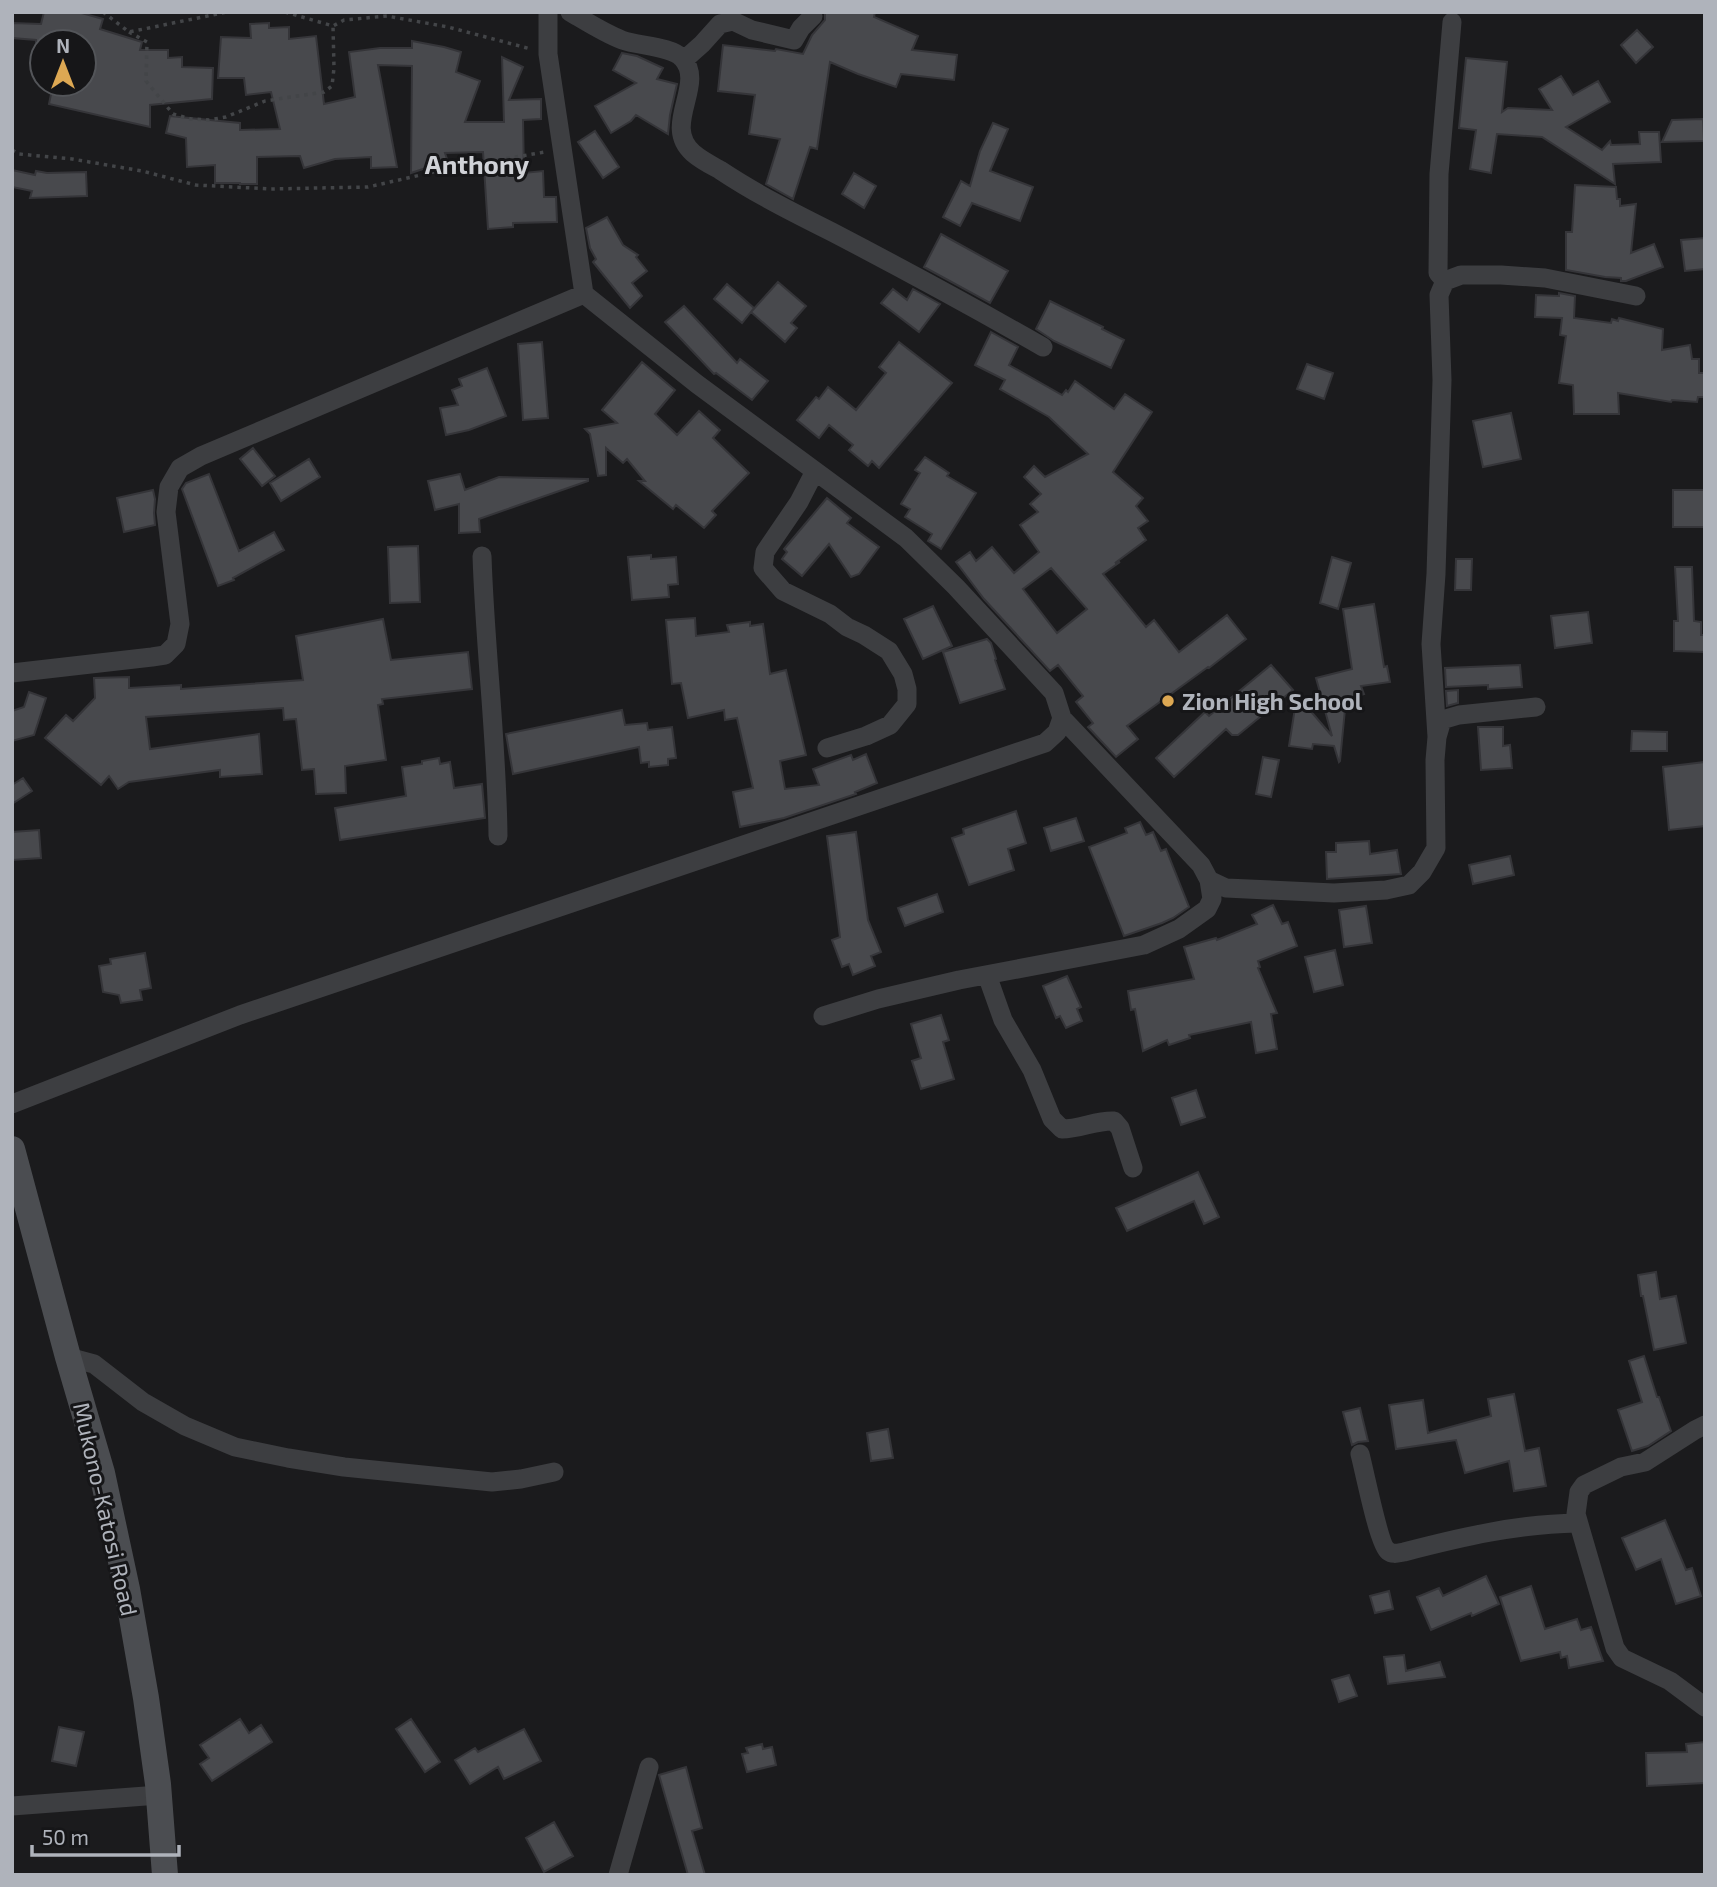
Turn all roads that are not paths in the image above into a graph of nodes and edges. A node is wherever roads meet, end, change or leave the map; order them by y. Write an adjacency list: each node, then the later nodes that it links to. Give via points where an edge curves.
1 (548, 12): 7 (street, via 548,54)
2 (570, 12): 5 (street, via 623,40 666,50)
3 (813, 16): 5 (street, via 794,40 733,21 720,24)
4 (1452, 22): 6 (street, via 1439,174 1438,273)
5 (684, 60): 9 (street, via 691,80 681,122 683,138 692,152 745,187)
6 (1445, 281): 8 (street, via 1461,275 1545,278); 15 (street, via 1439,295 1442,380 1431,645)
7 (584, 295): 10 (street); 12 (street, via 180,468 169,487 166,512 180,624 176,645 152,657)
8 (1636, 296)
9 (1043, 347)
10 (815, 471): 14 (street, via 906,538 956,587 1054,693); 16 (street, via 765,552 763,568 783,591 889,651 907,689 907,705 890,725)
11 (482, 556): 17 (street)
12 (12, 673)
13 (1535, 707): 15 (street, via 1442,720)
14 (1062, 718): 18 (street, via 1201,865); 21 (street, via 1057,732 1045,743 240,1015)
15 (1437, 737): 18 (street, via 1436,848 1409,884 1334,893 1226,888)
16 (827, 748)
17 (498, 836)
18 (1209, 880): 19 (street, via 1212,899 1207,909 1144,945)
19 (987, 975): 20 (street); 23 (street, via 1003,1020 1032,1070 1052,1119 1062,1129 1114,1121)
20 (823, 1016)
21 (12, 1104)
22 (12, 1149): 24 (main road, Mukono-Katosi Road)
23 (1133, 1168)
24 (17, 1189): 25 (main road, Mukono-Katosi Road)
25 (68, 1357): 28 (street, via 94,1364 143,1402 235,1447 344,1467 492,1482); 32 (main road, Mukono-Katosi Road, via 102,1473 127,1589)
26 (1705, 1426): 29 (street, via 1644,1462 1621,1467 1584,1485 1578,1492)
27 (1360, 1454): 29 (street, via 1389,1553 1504,1528)
28 (554, 1472)
29 (1577, 1522): 30 (street, via 1615,1648 1622,1658 1670,1681)
30 (1705, 1707)
31 (649, 1768): 35 (street)
32 (159, 1795): 33 (street); 34 (main road, Mukono-Katosi Road)
33 (12, 1806)
34 (165, 1875)
35 (618, 1875)

